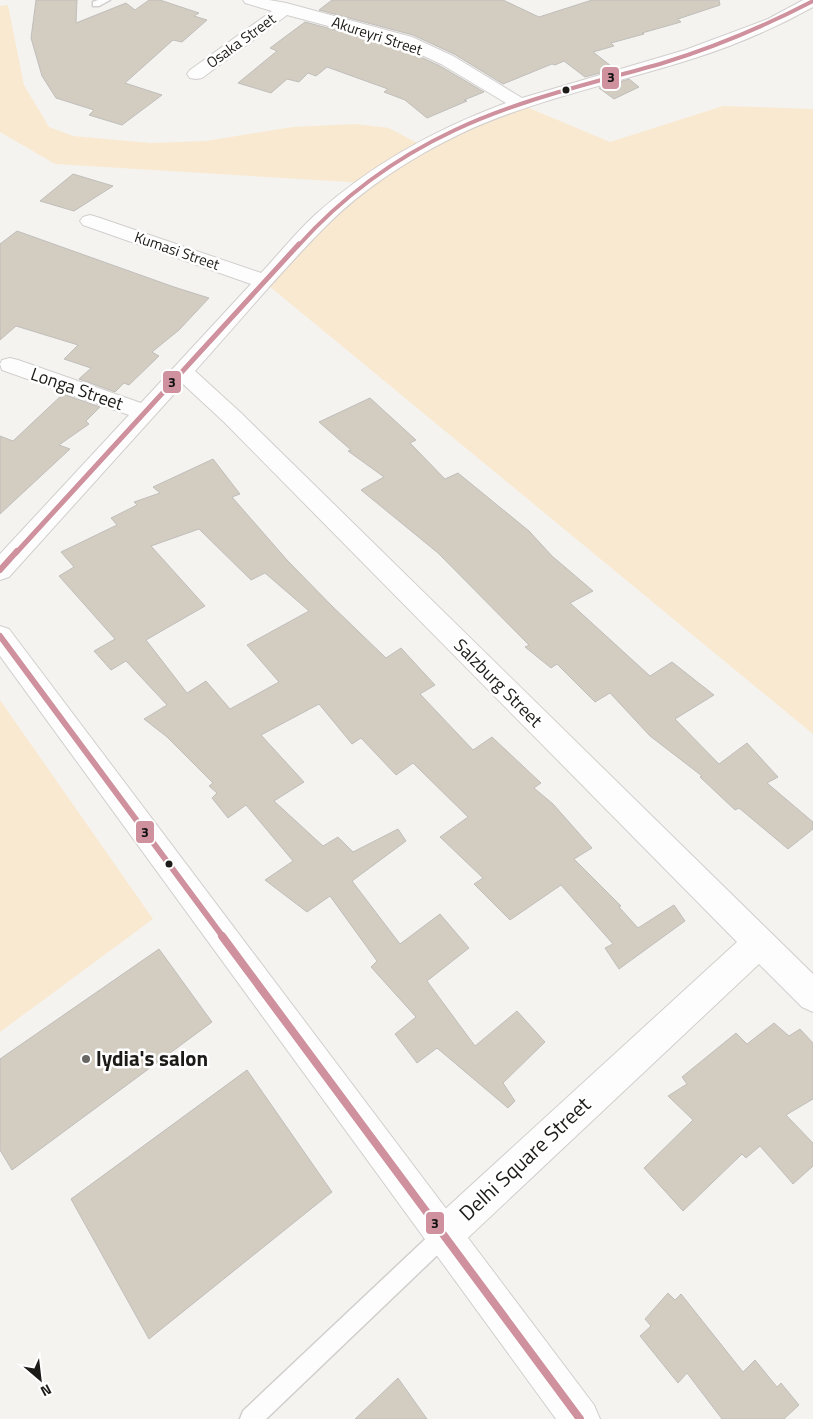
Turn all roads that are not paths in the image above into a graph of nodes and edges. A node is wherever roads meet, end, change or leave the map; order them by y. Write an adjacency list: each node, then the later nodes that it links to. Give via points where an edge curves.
1 (106, 0): 4 (lane)
2 (251, 0): 5 (street, Akureyri Street)
3 (813, 1): 7 (street, via 775,21 709,48)
4 (96, 4)
5 (286, 8): 6 (street, Osaka Street); 7 (street, Akureyri Street, via 406,41 447,60)
6 (196, 74)
7 (522, 105): 9 (street, via 478,120 399,159 321,220)
8 (90, 222): 9 (street, Kumasi Street)
9 (263, 281): 11 (street)
10 (10, 365): 12 (street, Longa Street)
11 (182, 371): 12 (street); 15 (street, Salzburg Street)
12 (144, 412): 13 (street)
13 (0, 570)
14 (0, 636): 17 (street)
15 (759, 943): 16 (street, Salzburg Street); 17 (street, Delhi Square Street)
16 (813, 996)
17 (444, 1235): 18 (lane, Delhi Square Street); 19 (street)
18 (251, 1419)
19 (580, 1419)

